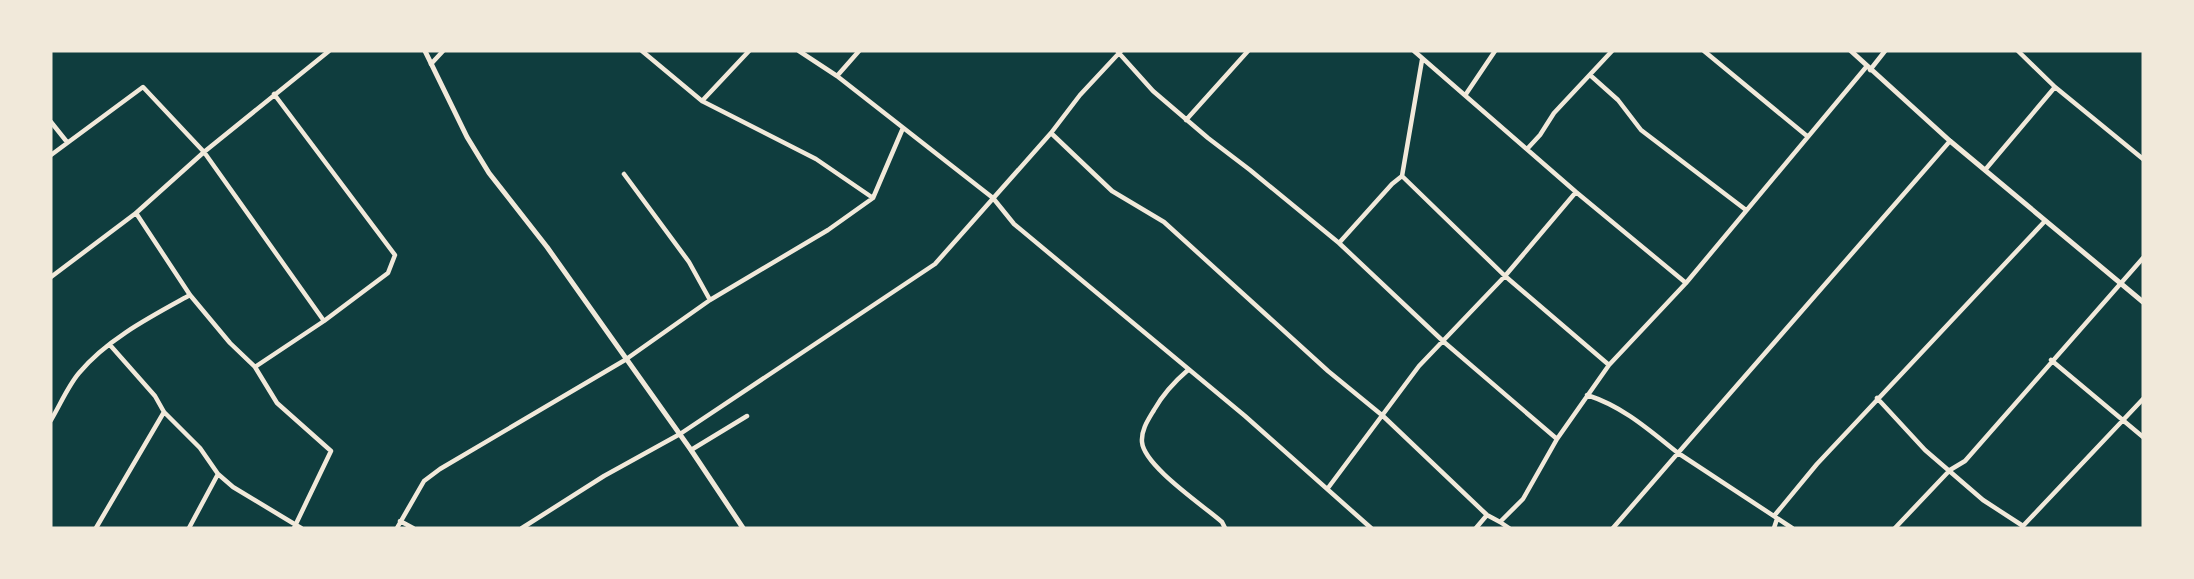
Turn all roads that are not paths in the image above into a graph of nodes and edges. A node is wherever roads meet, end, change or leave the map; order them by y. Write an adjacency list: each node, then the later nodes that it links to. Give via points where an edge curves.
1 (318, 51): 18 (street)
2 (330, 51): 18 (street)
3 (425, 51): 20 (street)
4 (443, 51): 20 (street)
5 (642, 51): 27 (street)
6 (749, 51): 27 (street)
7 (799, 51): 23 (street)
8 (859, 51): 23 (street)
9 (1248, 51): 28 (street)
10 (1414, 51): 19 (street)
11 (1495, 51): 26 (street)
12 (1612, 51): 22 (street)
13 (1704, 51): 32 (street)
14 (1851, 51): 21 (street)
15 (1885, 51): 21 (street)
16 (2018, 51): 24 (street)
17 (1120, 52): 28 (street, via 1142,80); 31 (street, via 1080,95)
18 (322, 57): 25 (street)
19 (1422, 60): 26 (street); 41 (street)
20 (431, 64): 60 (street, via 467,137 489,173 547,247)
21 (1869, 68): 32 (street); 33 (street)
22 (1590, 75): 35 (street, via 1554,113); 45 (street, via 1618,100 1641,130)
23 (837, 76): 30 (street)
24 (2055, 87): 38 (street); 39 (street)
25 (274, 94): 36 (street); 57 (street, via 395,255 388,273)
26 (1466, 94): 35 (street)
27 (702, 101): 43 (street, via 816,159)
28 (1186, 120): 48 (street)
29 (51, 122): 34 (street)
30 (903, 128): 43 (street); 44 (street)
31 (1051, 133): 44 (street); 70 (street, via 1112,191 1164,222 1328,371)
32 (1807, 136): 45 (street)
33 (1950, 141): 39 (street); 77 (street)
34 (67, 142): 36 (street, via 143,87); 37 (street)
35 (1528, 148): 42 (street)
36 (204, 152): 46 (street); 57 (street)
37 (51, 155)
38 (2143, 159)
39 (1985, 170): 47 (street)
40 (624, 174): 55 (street, via 688,262)
41 (1402, 176): 48 (street); 51 (street)
42 (1576, 192): 51 (street); 52 (street)
43 (873, 198): 55 (street, via 828,230)
44 (993, 198): 64 (street, via 1014,224); 73 (street, via 935,264)
45 (1746, 210): 52 (street)
46 (136, 213): 50 (street); 54 (street)
47 (2045, 221): 53 (street); 66 (street)
48 (1339, 243): 58 (street)
49 (2143, 258): 53 (street)
50 (51, 276)
51 (1506, 276): 58 (street); 62 (street)
52 (1686, 283): 62 (street)
53 (2121, 283): 56 (street); 61 (street)
54 (190, 295): 59 (street); 63 (street)
55 (710, 300): 60 (street)
56 (2143, 302)
57 (324, 321): 63 (street)
58 (1444, 342): 70 (street, via 1420,366); 75 (street)
59 (110, 345): 68 (street, via 155,396); 71 (street, via 78,373)
60 (625, 360): 73 (street); 83 (street, via 440,469 424,481)
61 (2051, 360): 72 (street); 78 (street, via 1964,460)
62 (1609, 365): 65 (street)
63 (255, 367): 85 (street, via 277,403 331,451)
64 (1188, 370): 80 (street); 94 (street, via 1172,383 1158,402 1145,426 1142,442 1146,456)
65 (1587, 395): 75 (street); 77 (street, via 1616,406)
66 (1877, 398): 78 (street, via 1925,450); 82 (street, via 1817,464)
67 (2143, 399): 72 (street)
68 (164, 412): 79 (street, via 187,432); 87 (street)
69 (747, 416): 76 (street)
70 (1383, 416): 80 (street); 81 (street)
71 (51, 420)
72 (2124, 421): 74 (street); 86 (street)
73 (680, 434): 76 (street); 92 (street, via 604,476)
74 (2143, 436)
75 (1557, 440): 84 (street, via 1524,499)
76 (691, 450): 93 (street)
77 (1678, 453): 82 (street); 98 (street)
78 (1950, 470): 86 (street); 101 (street)
79 (218, 474): 85 (street); 88 (street)
80 (1328, 488): 95 (street)
81 (1488, 515): 84 (street); 96 (street)
82 (1776, 518): 99 (street); 100 (street)
83 (400, 521): 90 (street); 91 (street)
84 (1500, 522): 97 (street)
85 (295, 526): 89 (street)
86 (2022, 527)
87 (96, 528)
88 (189, 528)
89 (301, 528)
90 (397, 528)
91 (413, 528)
92 (522, 528)
93 (743, 528)
94 (1225, 528)
95 (1371, 528)
96 (1476, 528)
97 (1508, 528)
98 (1613, 528)
99 (1774, 528)
100 (1792, 528)
101 (1895, 528)

